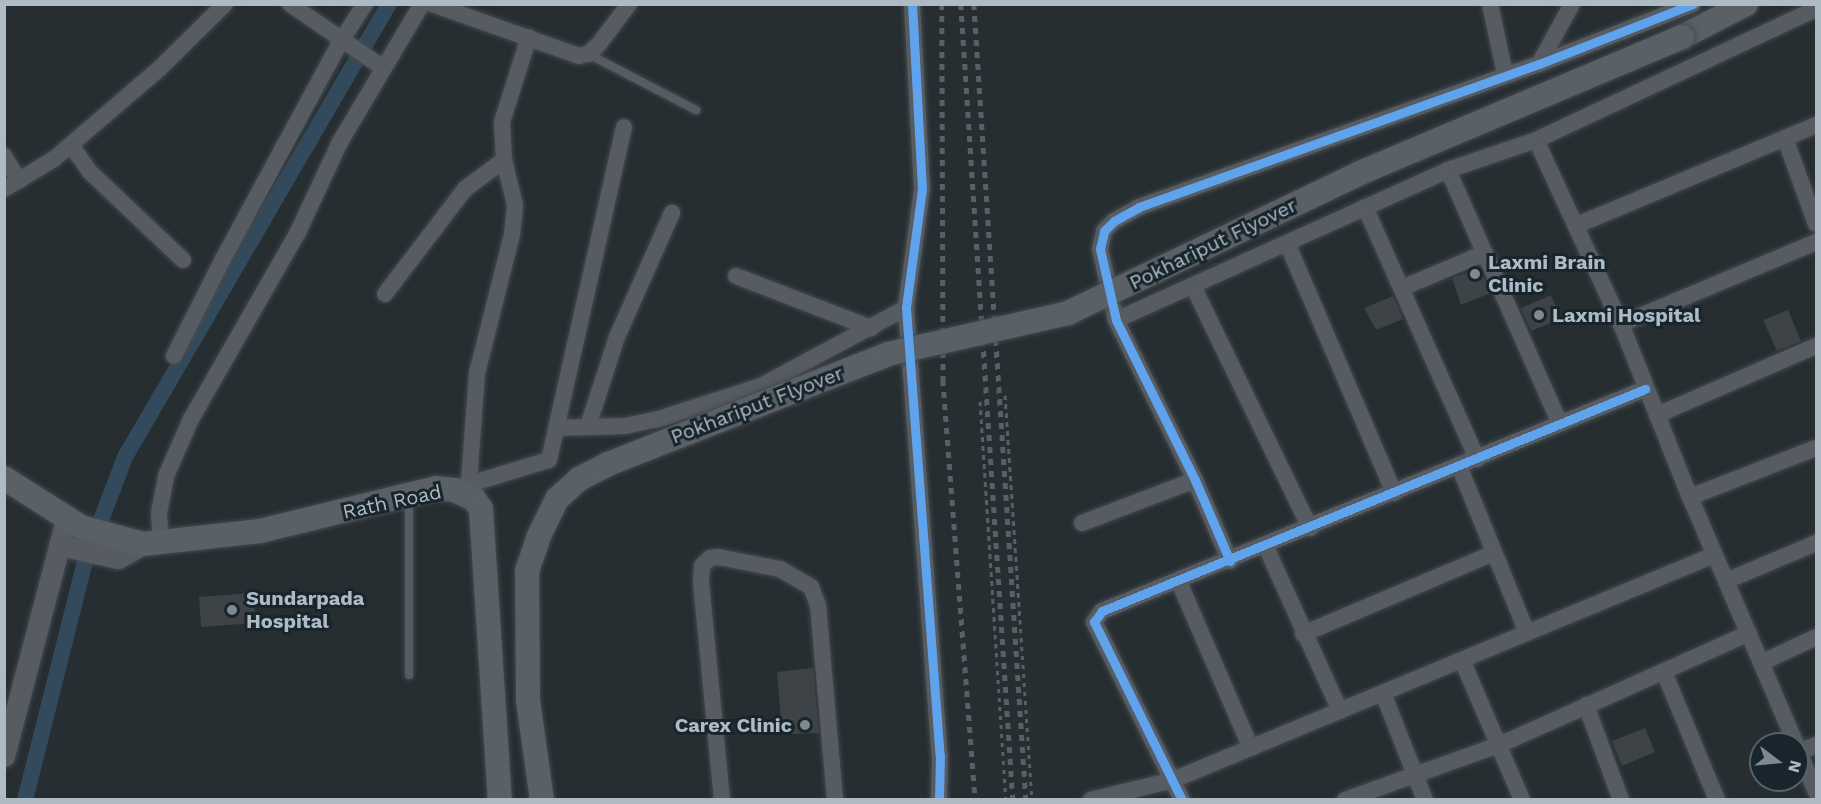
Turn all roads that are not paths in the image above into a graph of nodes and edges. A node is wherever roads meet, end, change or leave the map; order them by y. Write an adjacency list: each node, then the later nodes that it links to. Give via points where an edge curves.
1 (225, 4): 24 (street, via 160,68)
2 (290, 4): 14 (street)
3 (365, 4): 14 (street)
4 (423, 4): 17 (street)
5 (432, 4): 13 (street)
6 (629, 4): 15 (street)
7 (912, 4): 41 (street, via 922,189)
8 (1490, 4): 18 (street)
9 (1572, 4): 16 (street)
10 (1693, 4): 16 (street)
11 (1746, 4): 93 (main road, Pokhariput Flyover, bridge, via 1682,37 1360,173 1068,313 888,354 608,464 579,479 557,499 538,536 527,571 528,700)
12 (1816, 9): 23 (street)
13 (529, 37): 15 (street, via 572,55); 26 (street, via 502,122)
14 (342, 41): 17 (street); 46 (street)
15 (588, 54): 19 (lane)
16 (1539, 64): 18 (street)
17 (382, 67): 65 (street, via 340,142 298,232 191,419 166,476)
18 (1505, 74): 42 (street, via 1139,207 1114,221 1104,231 1100,249)
19 (696, 110)
20 (1816, 125): 22 (street)
21 (624, 127): 51 (street)
22 (1785, 138): 31 (street); 32 (street)
23 (1536, 140): 27 (street); 32 (street)
24 (71, 145): 28 (street); 36 (street, via 90,172)
25 (4, 156): 28 (street)
26 (504, 160): 40 (street, via 465,189); 57 (street, via 513,189 512,235 477,373)
27 (1448, 170): 29 (street); 35 (street)
28 (11, 185)
29 (1365, 207): 33 (street); 39 (street)
30 (672, 213): 50 (street, via 617,337)
31 (1816, 224)
32 (1577, 225): 43 (street)
33 (1287, 243): 38 (street); 58 (street)
34 (1816, 243): 43 (street)
35 (1485, 253): 39 (street); 49 (street)
36 (183, 260)
37 (736, 276): 44 (street)
38 (1193, 286): 42 (street); 62 (street)
39 (1402, 288): 53 (street)
40 (385, 294)
41 (906, 308): 44 (street); 96 (street, via 940,755)
42 (1116, 320): 56 (street)
43 (1621, 324): 47 (street)
44 (872, 328): 50 (street, via 761,386 659,420 625,426)
45 (1816, 346): 48 (street)
46 (174, 356)
47 (1645, 389): 48 (street); 49 (street)
48 (1657, 415): 60 (street)
49 (1558, 422): 53 (street)
50 (588, 426): 51 (street)
51 (556, 429): 57 (street, via 549,460)
52 (1816, 447): 60 (street)
53 (1477, 459): 54 (street)
54 (1459, 466): 58 (street); 67 (street)
55 (4, 478): 63 (main road, Rath Road)
56 (1195, 480): 61 (street); 69 (street)
57 (462, 486): 59 (main road, Rath Road); 92 (main road, Rath Road, via 481,509)
58 (1394, 494): 62 (street)
59 (410, 495): 65 (main road, Rath Road, via 260,531); 79 (lane)
60 (1690, 497): 68 (street)
61 (1082, 523)
62 (1310, 528): 66 (street)
63 (70, 535): 65 (main road, Rath Road); 65 (street, via 100,557 118,558); 86 (street)
64 (1816, 543): 71 (street)
65 (152, 544)
66 (1266, 547): 69 (street); 74 (street)
67 (1494, 553): 72 (street); 74 (street)
68 (1714, 555): 71 (street); 72 (street)
69 (1230, 561): 70 (street)
70 (1179, 582): 85 (street); 89 (street, via 1102,611 1094,622)
71 (1726, 582): 73 (street)
72 (1527, 633): 76 (street)
73 (1749, 633): 77 (street); 78 (street)
74 (1303, 634): 82 (street)
75 (1816, 637): 77 (street)
76 (1462, 660): 80 (street); 84 (street)
77 (1761, 663): 83 (street)
78 (1664, 672): 81 (street); 102 (street)
79 (409, 675)
80 (1383, 693): 82 (street); 88 (street)
81 (1586, 705): 84 (street); 101 (street)
82 (1340, 711): 85 (street)
83 (1790, 732)
84 (1499, 745): 88 (street); 100 (street)
85 (1251, 748): 89 (street)
86 (4, 756)
87 (1809, 776): 90 (street)
88 (1415, 777): 91 (street); 99 (street)
89 (1173, 780): 97 (street); 98 (street)
90 (1816, 792)
91 (1347, 799)
92 (500, 800)
93 (542, 800)
94 (722, 800): 95 (street, via 701,581 702,566 710,558 718,557 780,569 812,587 818,605)
95 (835, 800)
96 (939, 800)
97 (1091, 800)
98 (1182, 800)
99 (1425, 800)
100 (1522, 800)
101 (1621, 800)
102 (1717, 800)

